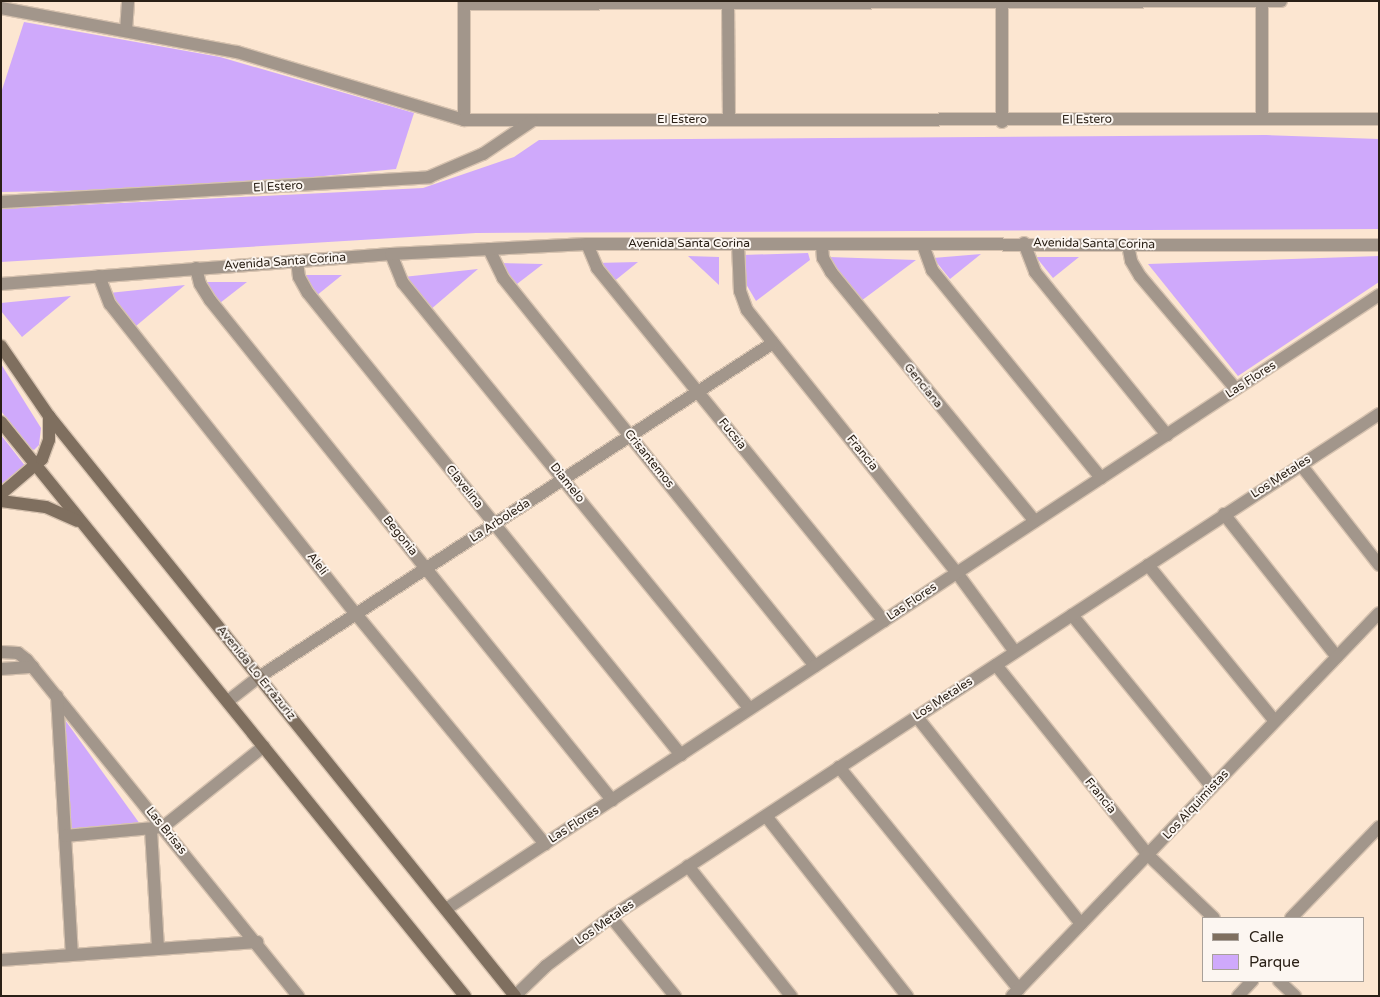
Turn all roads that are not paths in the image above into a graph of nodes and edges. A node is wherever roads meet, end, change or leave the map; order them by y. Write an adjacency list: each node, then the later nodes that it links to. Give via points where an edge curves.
1 (128, 1): 14 (street)
2 (1215, 1): 3 (street); 9 (street)
3 (1262, 1): 4 (street); 15 (street)
4 (1281, 1)
5 (684, 2): 11 (street); 12 (street)
6 (790, 2): 7 (street); 12 (street)
7 (892, 2): 8 (street)
8 (1002, 2): 9 (street); 20 (street)
9 (1112, 2)
10 (464, 3): 11 (street); 17 (street)
11 (580, 3)
12 (728, 3): 19 (street)
13 (1, 8): 14 (street)
14 (126, 31): 17 (street, via 237,52)
15 (1262, 118): 16 (street, El Estero); 20 (street, El Estero)
16 (1379, 119)
17 (464, 120): 18 (street)
18 (532, 120): 19 (street, El Estero); 21 (street, El Estero, via 483,154 429,177)
19 (729, 120): 20 (street, El Estero)
20 (1002, 122)
21 (1, 202)
22 (1024, 243): 25 (street, Avenida Santa Corina); 27 (street, Avenida Santa Corina); 44 (street, via 1035,272)
23 (587, 244): 24 (street, Avenida Santa Corina); 29 (street, Avenida Santa Corina); 39 (street, Fucsia, via 597,268)
24 (738, 244): 26 (street, Avenida Santa Corina); 36 (street, Francia, via 742,301)
25 (1128, 244): 28 (street, Avenida Santa Corina); 38 (street, via 1131,261 1140,276)
26 (822, 245): 27 (street, Avenida Santa Corina); 52 (street, Genciana, via 823,258 831,272)
27 (923, 245): 47 (street, via 932,270)
28 (1379, 245)
29 (489, 249): 30 (street, Avenida Santa Corina); 43 (street, Crisantemos, via 497,270)
30 (391, 254): 31 (street, Avenida Santa Corina); 48 (street, Diamelo, via 403,283)
31 (296, 261): 32 (street, Avenida Santa Corina); 54 (street, Clavelina, via 299,278 308,293)
32 (196, 268): 33 (street, Avenida Santa Corina); 57 (street, Begonia, via 200,284 210,300)
33 (99, 276): 34 (street, Avenida Santa Corina); 59 (street, Alelí, via 110,304)
34 (1, 284)
35 (1379, 295): 38 (street, Las Flores)
36 (773, 343): 39 (street, La Arboleda); 58 (street, Francia)
37 (1, 346): 40 (main road, Avenida Lo Errázuriz)
38 (1236, 389): 44 (street, Las Flores)
39 (698, 392): 43 (street, La Arboleda); 62 (street, Fucsia)
40 (49, 416): 45 (main road, via 49,440); 70 (main road, Avenida Lo Errázuriz)
41 (1378, 416): 46 (street, Los Metales)
42 (1, 422): 45 (main road)
43 (630, 435): 48 (street, La Arboleda); 67 (street, Crisantemos)
44 (1167, 435): 47 (street, Las Flores)
45 (36, 465): 49 (main road); 53 (main road)
46 (1301, 465): 51 (street, Los Metales); 56 (street)
47 (1100, 478): 52 (street, Las Flores)
48 (564, 479): 54 (street, La Arboleda); 73 (street, Diamelo)
49 (1, 494)
50 (1, 501): 53 (main road, via 46,506)
51 (1224, 514): 55 (street, Los Metales); 65 (street)
52 (1035, 521): 58 (street, Las Flores)
53 (84, 525): 72 (main road)
54 (495, 525): 57 (street, La Arboleda); 77 (street, Clavelina)
55 (1148, 565): 61 (street, Los Metales); 75 (street)
56 (1379, 565)
57 (426, 569): 59 (street, La Arboleda); 80 (street, Begonia)
58 (957, 573): 62 (street, Las Flores); 64 (street, Francia)
59 (356, 614): 70 (street, La Arboleda); 85 (street, Alelí)
60 (1379, 614): 65 (street, Los Alquimistas)
61 (1072, 615): 64 (street, Los Metales); 79 (street)
62 (884, 621): 67 (street, Las Flores)
63 (1, 652): 68 (street, Las Brisas, via 18,653)
64 (1015, 652): 66 (street, Los Metales)
65 (1337, 657): 75 (street, Los Alquimistas)
66 (996, 665): 74 (street, Los Metales); 86 (street, Francia)
67 (815, 666): 73 (street, Las Flores)
68 (33, 667): 69 (street); 71 (street, Las Brisas)
69 (1, 669)
70 (259, 677): 72 (street, La Arboleda); 88 (main road, Avenida Lo Errázuriz)
71 (57, 696): 83 (street, Las Brisas); 84 (street)
72 (228, 701): 76 (main road)
73 (750, 709): 77 (street, Las Flores)
74 (917, 716): 78 (street, Los Metales); 92 (street)
75 (1275, 721): 79 (street, Los Alquimistas)
76 (264, 746): 83 (street); 101 (main road)
77 (681, 755): 80 (street, Las Flores)
78 (839, 767): 81 (street, Los Metales); 99 (street)
79 (1212, 787): 86 (street, Los Alquimistas)
80 (612, 800): 85 (street, Las Flores)
81 (766, 816): 87 (street, Los Metales); 105 (street)
82 (1379, 827): 91 (street)
83 (157, 828): 84 (street); 93 (street, Las Brisas); 94 (street)
84 (65, 836): 95 (street)
85 (545, 844): 88 (street, Las Flores)
86 (1148, 855): 90 (street, Francia); 92 (street, Los Alquimistas)
87 (688, 866): 89 (street, Los Metales); 104 (street)
88 (446, 909): 102 (main road, Avenida Lo Errázuriz)
89 (611, 917): 102 (street, Los Metales, via 546,966); 103 (street)
90 (1213, 917)
91 (1292, 917)
92 (1081, 924): 99 (street, Los Alquimistas)
93 (257, 942): 94 (street); 100 (street, Las Brisas)
94 (158, 949): 95 (street)
95 (72, 955): 96 (street)
96 (1, 960)
97 (1251, 982): 106 (street)
98 (1280, 982): 107 (street)
99 (1015, 992)
100 (298, 996)
101 (465, 996)
102 (515, 996)
103 (675, 996)
104 (791, 996)
105 (907, 996)
106 (1238, 996)
107 (1295, 996)

